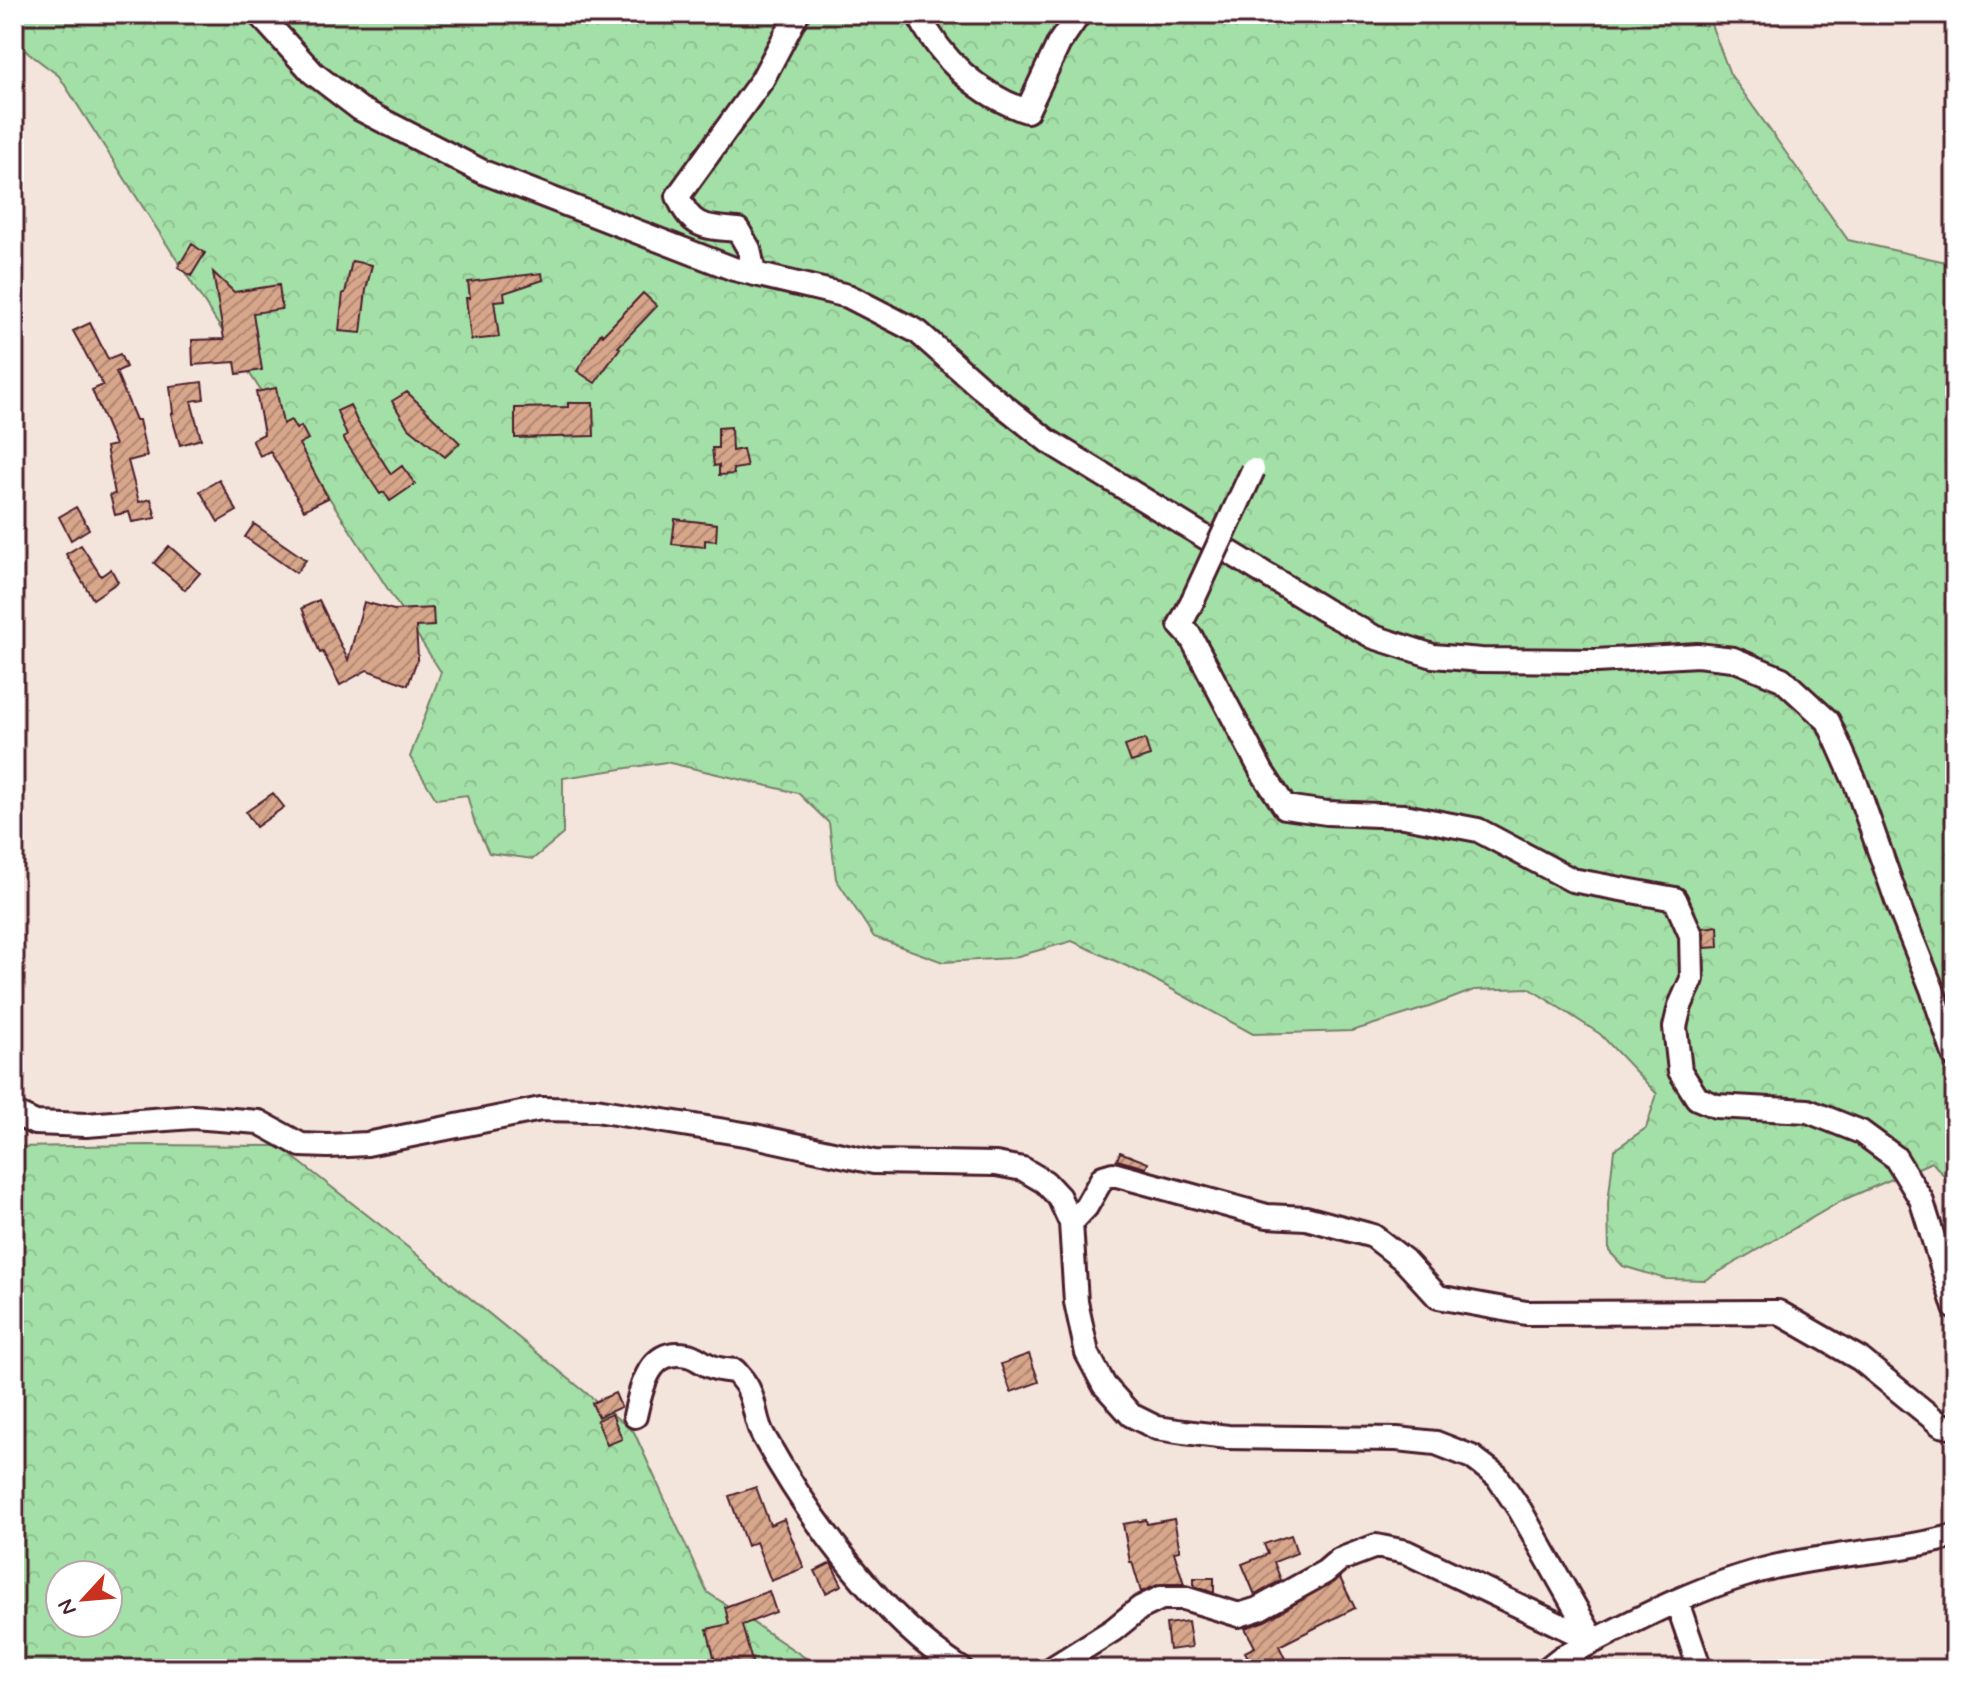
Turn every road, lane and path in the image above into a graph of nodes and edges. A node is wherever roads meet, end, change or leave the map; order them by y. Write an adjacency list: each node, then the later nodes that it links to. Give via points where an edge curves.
1 (259, 14): 5 (street, via 313,73 360,109 483,172)
2 (797, 14): 5 (street, via 762,80 678,196 684,211 700,226 738,230)
3 (918, 14): 4 (street, via 962,74 1001,102 1027,111)
4 (1079, 14)
5 (754, 273): 7 (street, via 848,296 918,332 1048,441 1374,637 1433,656 1481,660 1709,656 1733,659 1782,679 1828,721)
6 (1253, 470): 10 (street, bridge, via 1180,625 1285,807 1404,816 1478,830 1572,880 1675,899 1691,935 1692,979 1675,1027 1680,1071 1697,1098 1716,1106 1808,1111 1861,1132 1895,1157 1921,1199)
7 (1955, 1057)
8 (14, 1113): 9 (street, via 35,1123 86,1125 193,1117 259,1122 301,1145 328,1146 367,1144 541,1109 596,1110 874,1162 1023,1169 1045,1182)
9 (1071, 1223): 12 (street, via 1103,1177 1113,1174 1267,1216 1306,1218 1373,1236 1438,1297 1526,1313 1778,1312 1860,1359 1941,1425); 15 (street, via 1076,1302 1087,1353 1104,1385 1131,1415 1157,1428 1184,1432 1397,1439 1436,1443 1472,1457 1497,1476 1520,1510)
10 (1955, 1308)
11 (635, 1416): 16 (street, via 645,1375 656,1362 688,1355 713,1368 735,1371 749,1390 759,1430 796,1494 872,1589 914,1633)
12 (1955, 1428)
13 (1955, 1536): 14 (street, via 1776,1567 1706,1587)
14 (1677, 1602): 15 (street); 19 (street)
15 (1594, 1641): 17 (street, via 1406,1552 1376,1546 1339,1560 1239,1615 1184,1598 1161,1598); 18 (street)
16 (961, 1669)
17 (1051, 1669)
18 (1547, 1669)
19 (1700, 1669)

